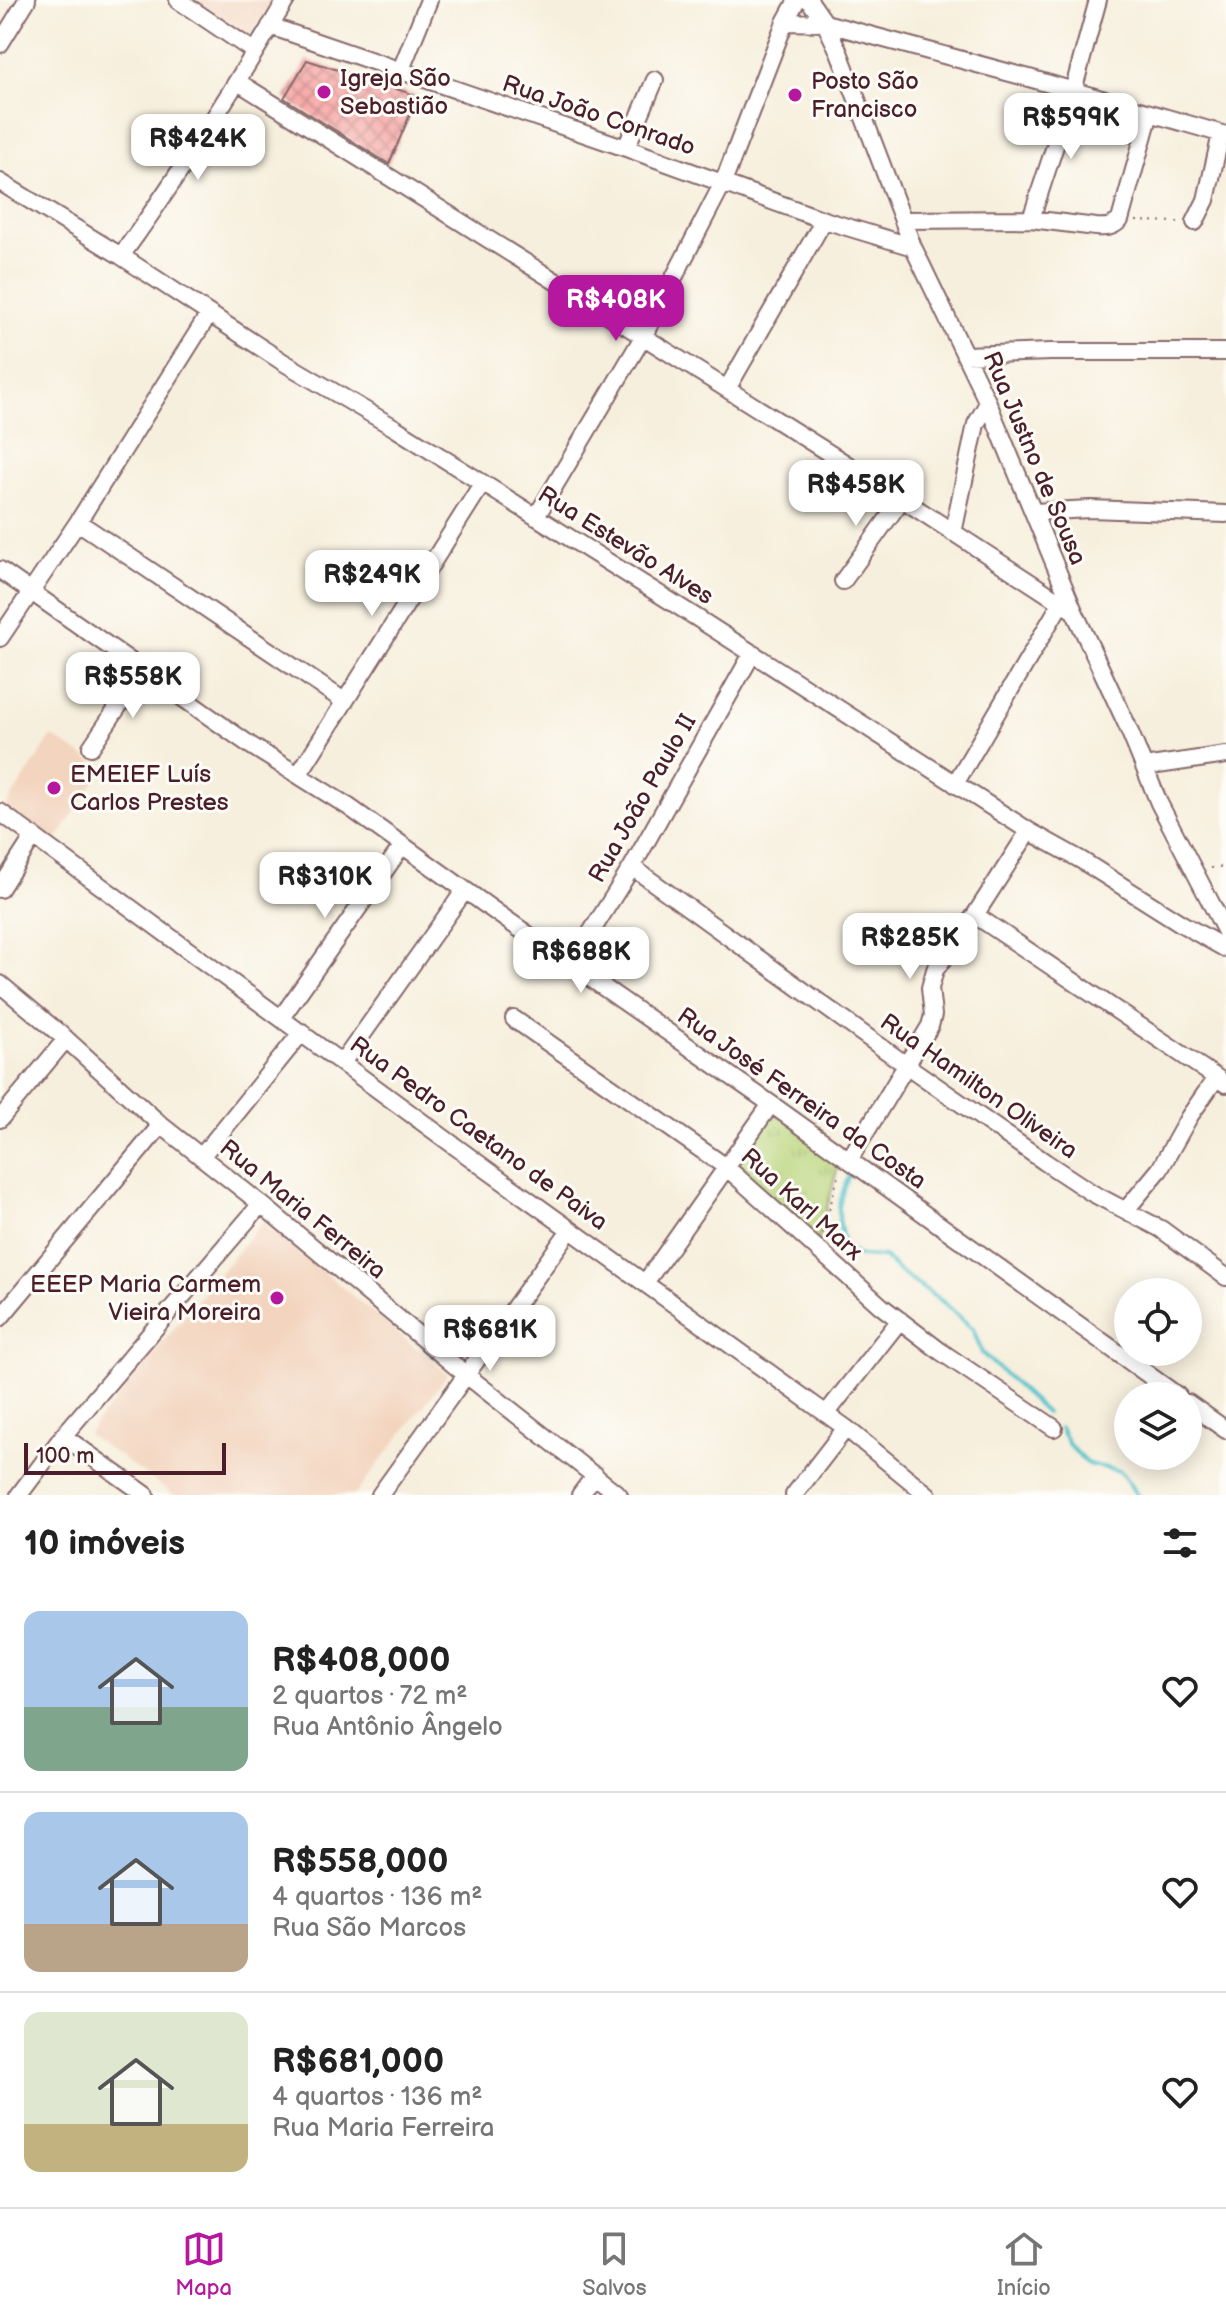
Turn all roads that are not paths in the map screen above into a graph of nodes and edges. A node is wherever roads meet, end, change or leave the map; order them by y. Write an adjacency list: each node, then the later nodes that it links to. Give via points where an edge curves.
1 (27, 0): 11 (street)
2 (178, 0): 12 (street)
3 (286, 0): 10 (street)
4 (429, 0): 13 (street)
5 (797, 0): 8 (street)
6 (809, 0): 9 (street, Rua Justno de Sousa)
7 (1098, 0): 16 (street)
8 (785, 22): 9 (street); 21 (street)
9 (825, 23): 16 (street); 24 (street, Rua Justno de Sousa)
10 (270, 26): 12 (street); 13 (street, Rua João Conrado)
11 (0, 44)
12 (255, 52): 15 (street)
13 (400, 72): 19 (street, Rua João Conrado)
14 (655, 80): 19 (street)
15 (238, 82): 27 (street); 29 (street)
16 (1073, 91): 17 (street); 22 (street)
17 (1150, 113): 18 (street); 22 (street, via 1120,220 1107,228)
18 (1224, 135): 25 (street)
19 (626, 148): 21 (street, Rua João Conrado)
20 (0, 182): 27 (street, Rua Estevão Alves)
21 (723, 183): 23 (street, Rua João Conrado); 29 (street)
22 (1031, 219): 24 (street)
23 (824, 220): 26 (street, Rua João Conrado); 32 (street)
24 (904, 220): 26 (street, Rua Justno de Sousa)
25 (1195, 222)
26 (913, 247): 31 (street, Rua Justno de Sousa)
27 (121, 256): 28 (street, Rua Estevão Alves)
28 (209, 314): 34 (street, Rua Estevão Alves); 39 (street)
29 (643, 337): 32 (street); 38 (street)
30 (1226, 352): 31 (street)
31 (965, 355): 33 (street, Rua Justno de Sousa)
32 (727, 389): 35 (street)
33 (988, 403): 36 (street, Rua Justno de Sousa); 40 (street, via 976,424)
34 (482, 484): 38 (street, Rua Estevão Alves); 48 (street)
35 (902, 499): 40 (street); 42 (street)
36 (1034, 512): 37 (street); 44 (street, Rua Justno de Sousa)
37 (1226, 514)
38 (536, 517): 46 (street, Rua Estevão Alves)
39 (78, 522): 43 (street); 48 (street)
40 (953, 533): 44 (street)
41 (0, 570): 43 (street, Rua José Ferreira da Costa)
42 (843, 581)
43 (32, 592): 45 (street); 47 (street, Rua José Ferreira da Costa)
44 (1067, 607): 51 (street, Rua Justno de Sousa); 53 (street)
45 (0, 638)
46 (752, 654): 53 (street, Rua Estevão Alves); 58 (street, Rua João Paulo II)
47 (143, 670): 49 (street); 52 (street, Rua José Ferreira da Costa)
48 (344, 701): 52 (street)
49 (91, 747)
50 (1226, 755): 51 (street)
51 (1144, 767): 62 (street, Rua Justno de Sousa)
52 (299, 774): 57 (street, Rua José Ferreira da Costa)
53 (955, 784): 55 (street, Rua Estevão Alves)
54 (0, 812): 56 (street, Rua Pedro Caetano de Paiva)
55 (1029, 831): 61 (street); 63 (street, Rua Estevão Alves)
56 (34, 836): 59 (street); 66 (street, Rua Pedro Caetano de Paiva)
57 (402, 846): 60 (street, Rua José Ferreira da Costa); 66 (street)
58 (632, 867): 64 (street, Rua João Paulo II); 71 (street, Rua Hamilton Oliveira)
59 (0, 889)
60 (465, 890): 64 (street, Rua José Ferreira da Costa); 70 (street)
61 (975, 915): 71 (street, via 935,970 930,1026); 72 (street)
62 (1226, 932)
63 (1226, 949)
64 (571, 964): 73 (street, Rua José Ferreira da Costa)
65 (0, 984): 69 (street, Rua Maria Ferreira)
66 (281, 1018): 68 (street, Rua Pedro Caetano de Paiva)
67 (514, 1019): 78 (street, Rua Karl Marx)
68 (302, 1032): 70 (street, Rua Pedro Caetano de Paiva); 76 (street)
69 (66, 1039): 74 (street); 75 (street, Rua Maria Ferreira)
70 (342, 1063): 81 (street, Rua Pedro Caetano de Paiva)
71 (906, 1065): 77 (street); 80 (street, Rua Hamilton Oliveira, via 1092,1193)
72 (1221, 1081): 80 (street, via 1189,1117 1160,1169)
73 (771, 1104): 77 (street, Rua José Ferreira da Costa); 78 (street)
74 (0, 1119)
75 (161, 1125): 76 (street, Rua Maria Ferreira); 84 (street)
76 (201, 1157): 79 (street, Rua Maria Ferreira)
77 (846, 1158): 87 (street, Rua José Ferreira da Costa)
78 (726, 1167): 83 (street); 85 (street, Rua Karl Marx)
79 (261, 1204): 86 (street, Rua Maria Ferreira); 93 (street)
80 (1126, 1210): 82 (street, Rua Hamilton Oliveira)
81 (570, 1230): 83 (street, Rua Pedro Caetano de Paiva); 86 (street)
82 (1226, 1277)
83 (645, 1283): 89 (street, Rua Pedro Caetano de Paiva)
84 (0, 1318)
85 (900, 1320): 89 (street); 91 (street, Rua Karl Marx)
86 (465, 1374): 94 (street, Rua Maria Ferreira); 97 (street)
87 (1158, 1382)
88 (1202, 1413): 92 (street)
89 (826, 1414): 90 (street, Rua Pedro Caetano de Paiva)
90 (846, 1428): 100 (street); 101 (street, Rua Pedro Caetano de Paiva)
91 (1054, 1428)
92 (1226, 1430)
93 (63, 1436): 95 (street); 96 (street)
94 (595, 1475): 98 (street); 99 (street, Rua Maria Ferreira)
95 (19, 1495)
96 (146, 1495)
97 (380, 1495)
98 (580, 1495)
99 (619, 1495)
100 (794, 1495)
101 (928, 1495)

